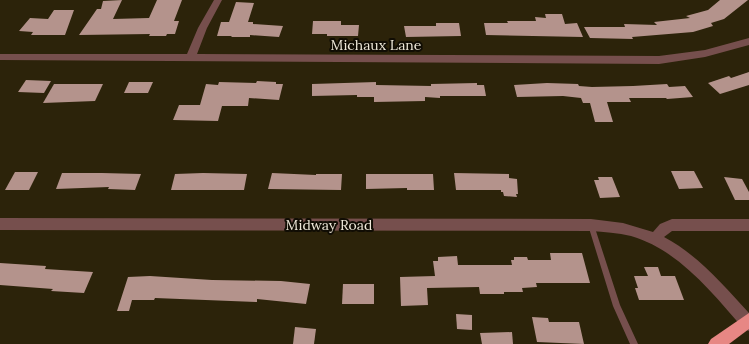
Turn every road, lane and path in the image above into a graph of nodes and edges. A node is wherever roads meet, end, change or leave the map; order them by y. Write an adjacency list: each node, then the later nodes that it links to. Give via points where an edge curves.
1 (218, 0): 4 (street, via 206,20)
2 (749, 41): 4 (street, Michaux Lane, via 713,53 659,60)
3 (0, 57): 4 (street, Michaux Lane)
4 (191, 58)
5 (0, 224): 6 (street, Midway Road)
6 (591, 225): 8 (street, Midway Road, via 619,227); 10 (lane, via 617,306)
7 (749, 225): 8 (street, via 672,225 664,227)
8 (657, 239): 9 (street, Midway Road, via 693,264)
9 (748, 322): 11 (highway)
10 (634, 344)
11 (716, 344)

